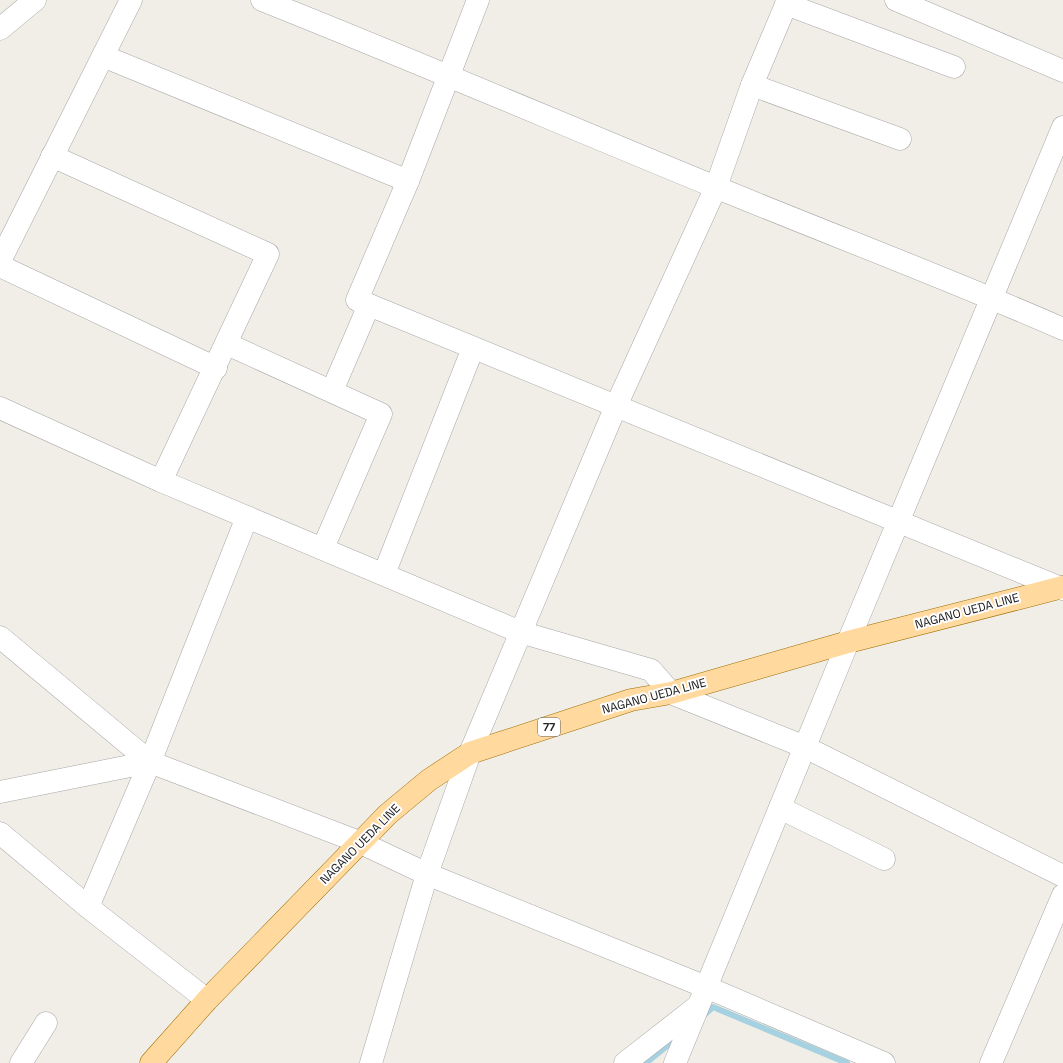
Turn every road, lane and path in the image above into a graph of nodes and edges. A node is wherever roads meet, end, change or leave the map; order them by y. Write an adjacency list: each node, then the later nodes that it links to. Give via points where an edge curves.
1 (35, 0): 7 (street)
2 (131, 0): 8 (street)
3 (262, 0): 11 (street, via 395,52)
4 (478, 0): 11 (street)
5 (896, 0): 10 (street)
6 (787, 2): 9 (street); 12 (street)
7 (0, 29)
8 (103, 56): 15 (street); 16 (street)
9 (954, 67)
10 (1063, 71)
11 (447, 76): 16 (street); 17 (street)
12 (752, 85): 14 (street); 17 (street)
13 (1063, 127): 20 (street)
14 (900, 139)
15 (52, 156): 18 (street); 23 (street, via 268,254)
16 (408, 181): 21 (street, via 357,300)
17 (716, 187): 20 (street); 27 (street)
18 (0, 261)
19 (0, 266): 25 (street)
20 (992, 298): 22 (street); 31 (street)
21 (369, 305): 24 (street); 26 (street)
22 (1063, 329)
23 (227, 344): 25 (street); 26 (street)
24 (473, 348): 27 (street); 33 (street)
25 (216, 368): 29 (street)
26 (332, 391): 32 (street, via 381,414)
27 (616, 406): 31 (street); 35 (street)
28 (0, 408): 29 (street)
29 (161, 481): 30 (street)
30 (247, 517): 32 (street); 41 (street)
31 (898, 521): 34 (street); 37 (street)
32 (323, 548): 33 (street)
33 (384, 574): 35 (street)
34 (1062, 588): 37 (main road, NAGANO UEDA LINE / 77)
35 (520, 632): 38 (street, via 651,670); 40 (street)
36 (0, 636): 41 (street)
37 (848, 642): 38 (main road, NAGANO UEDA LINE / 77); 39 (street)
38 (671, 693): 39 (street); 40 (main road, NAGANO UEDA LINE / 77, via 631,700)
39 (805, 747): 43 (street); 48 (street)
40 (470, 753): 45 (main road, NAGANO UEDA LINE / 77, via 429,780); 47 (street)
41 (150, 762): 42 (street); 45 (street); 50 (street)
42 (0, 792)
43 (780, 808): 46 (street); 52 (street)
44 (0, 832): 50 (street)
45 (359, 842): 47 (street); 51 (main road, NAGANO UEDA LINE / 77)
46 (884, 859)
47 (427, 874): 52 (street); 56 (street)
48 (1063, 876)
49 (1063, 895): 60 (street)
50 (88, 907): 51 (street)
51 (207, 1000): 55 (main road, NAGANO UEDA LINE / 77)
52 (697, 1010): 57 (street); 58 (street); 59 (street)
53 (46, 1023): 54 (street)
54 (22, 1063)
55 (151, 1063)
56 (372, 1063)
57 (625, 1063)
58 (675, 1063)
59 (884, 1063)
60 (991, 1063)

